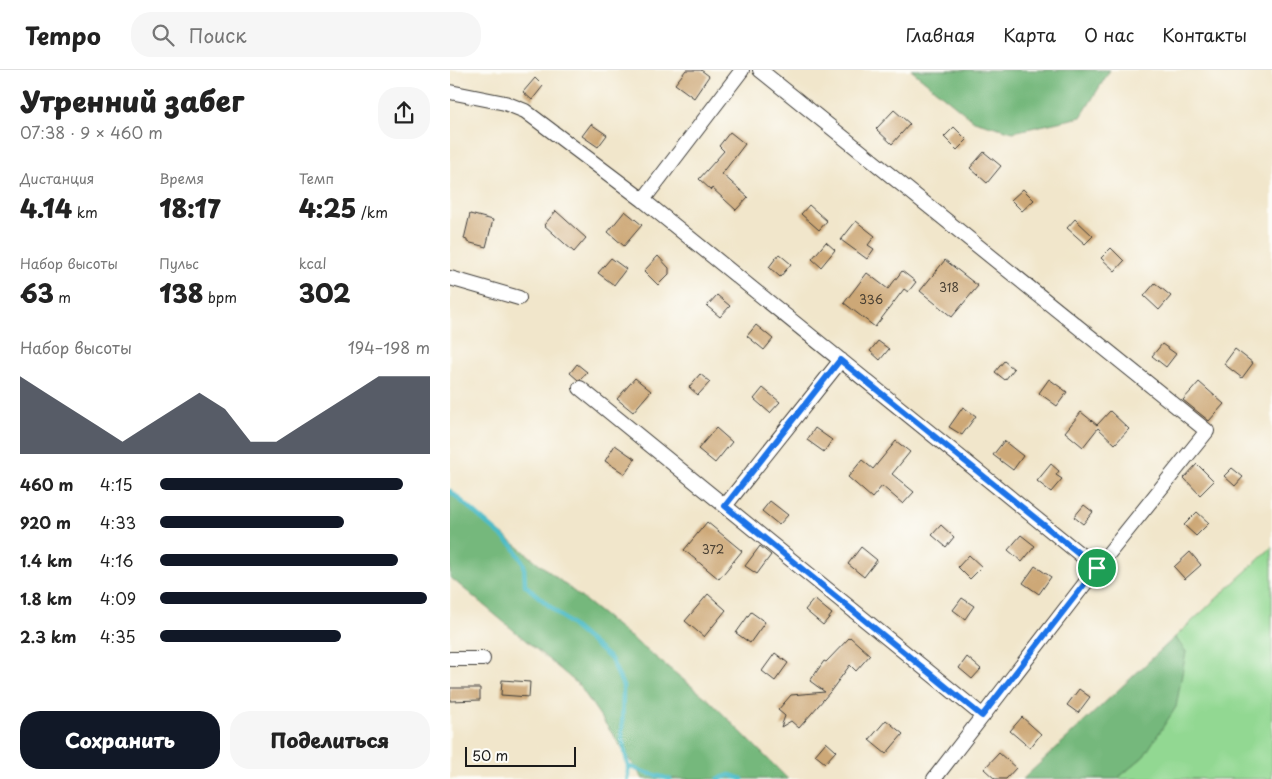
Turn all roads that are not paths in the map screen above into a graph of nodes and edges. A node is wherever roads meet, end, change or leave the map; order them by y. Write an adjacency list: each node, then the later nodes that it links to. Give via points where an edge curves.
1 (742, 70): 4 (street)
2 (760, 70): 10 (street, via 1207,431)
3 (450, 92): 4 (street, via 505,103 525,112)
4 (643, 200): 7 (street)
5 (450, 278): 6 (street)
6 (519, 298)
7 (840, 360): 9 (street); 10 (street)
8 (580, 388): 9 (street)
9 (725, 506): 13 (street)
10 (1097, 568): 13 (street)
11 (450, 659): 12 (street)
12 (483, 659)
13 (982, 716): 14 (street)
14 (934, 779)

